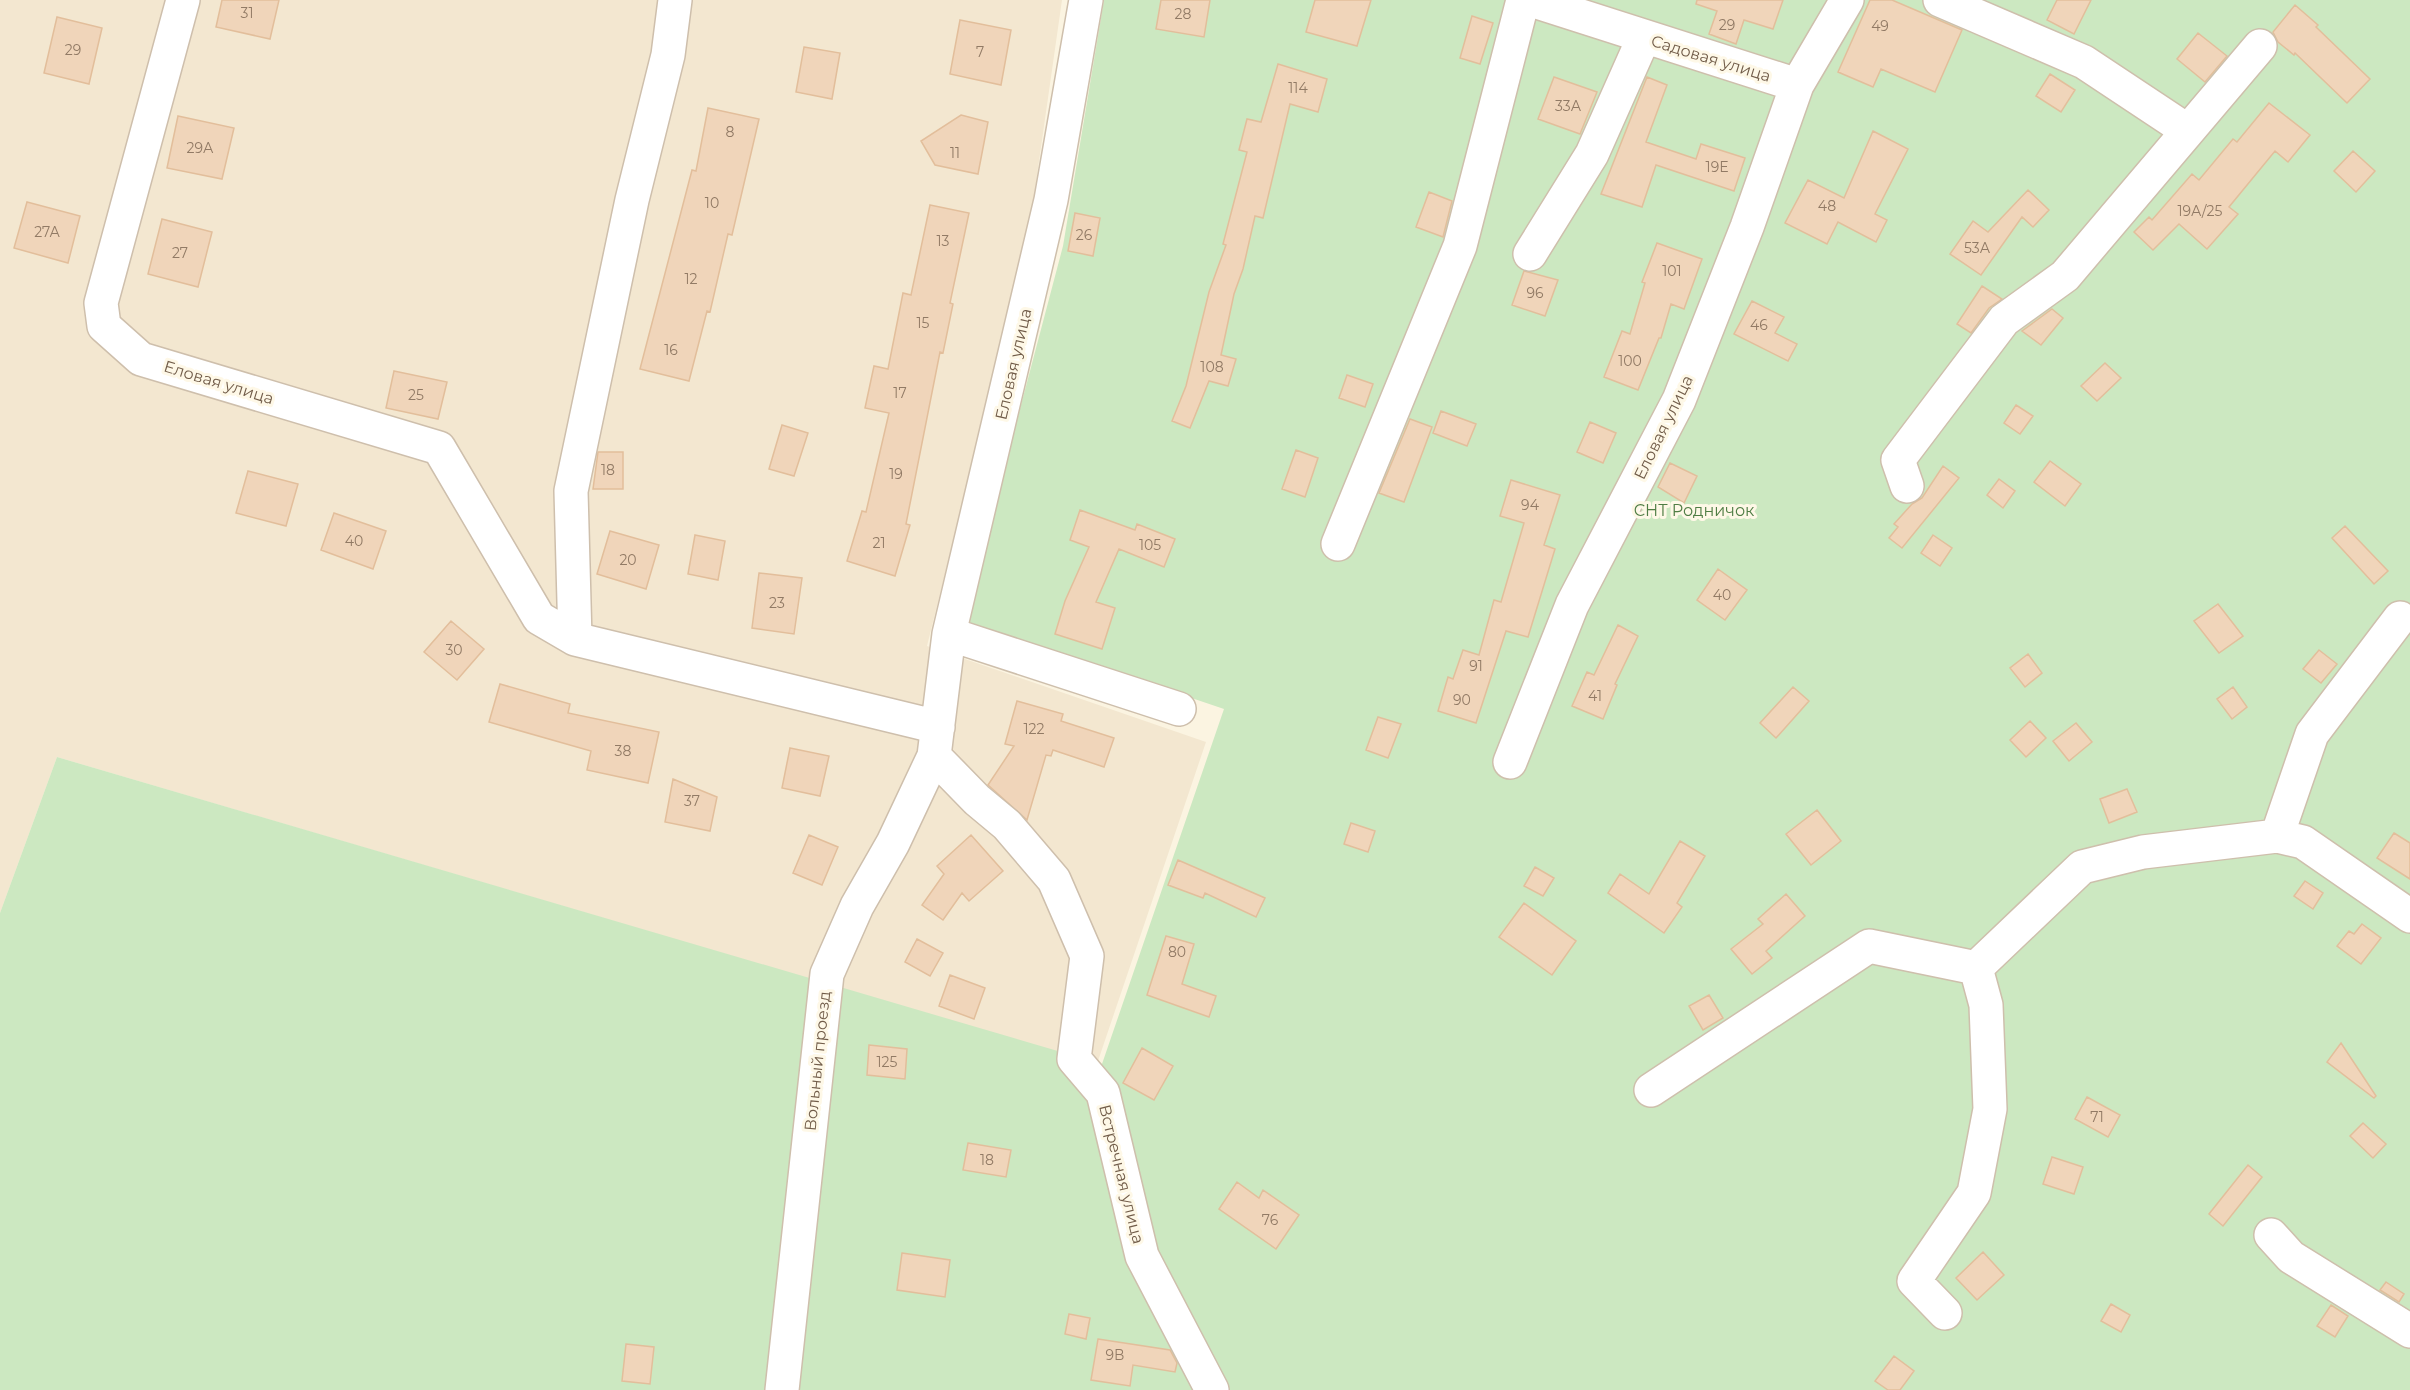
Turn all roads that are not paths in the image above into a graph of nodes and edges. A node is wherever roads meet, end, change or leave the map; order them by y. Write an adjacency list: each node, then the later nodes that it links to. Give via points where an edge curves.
1 (183, 0): 17 (street, Еловая улица, via 101,303 104,326 141,359 439,448 539,618)
2 (675, 0): 17 (street, via 668,55 632,200 571,491)
3 (1086, 0): 16 (street, Еловая улица, via 1051,200)
4 (1523, 0): 14 (street, via 1460,246)
5 (1531, 0): 8 (street, Садовая улица)
6 (1847, 0): 10 (street)
7 (1940, 0): 11 (street, via 2084,62)
8 (1644, 37): 10 (street, Садовая улица); 12 (street, via 1592,154)
9 (2260, 46): 11 (street)
10 (1797, 85): 20 (street, Еловая улица, via 1679,400 1572,605)
11 (2188, 130): 13 (street, via 2065,276 2004,320 1898,460)
12 (1530, 254)
13 (1907, 486)
14 (1338, 544)
15 (2400, 618): 21 (street, via 2312,734)
16 (949, 634): 18 (street); 19 (street, Еловая улица)
17 (575, 639): 19 (street, Еловая улица)
18 (1179, 709)
19 (936, 742): 28 (street, Вольный проезд, via 892,843 857,906 827,974); 29 (street, Встречная улица, via 977,800 1007,825 1054,880 1087,956 1074,1059 1103,1093 1142,1256)
20 (1510, 762)
21 (2277, 836): 22 (street, via 2303,842); 23 (street, via 2143,852 2082,867)
22 (2410, 916)
23 (1976, 968): 24 (street, via 1869,946); 26 (street, via 1986,1005 1990,1109 1974,1193 1914,1281)
24 (1651, 1090)
25 (2271, 1235): 27 (street, via 2291,1257)
26 (1945, 1313)
27 (2410, 1331)
28 (782, 1390)
29 (1212, 1390)

